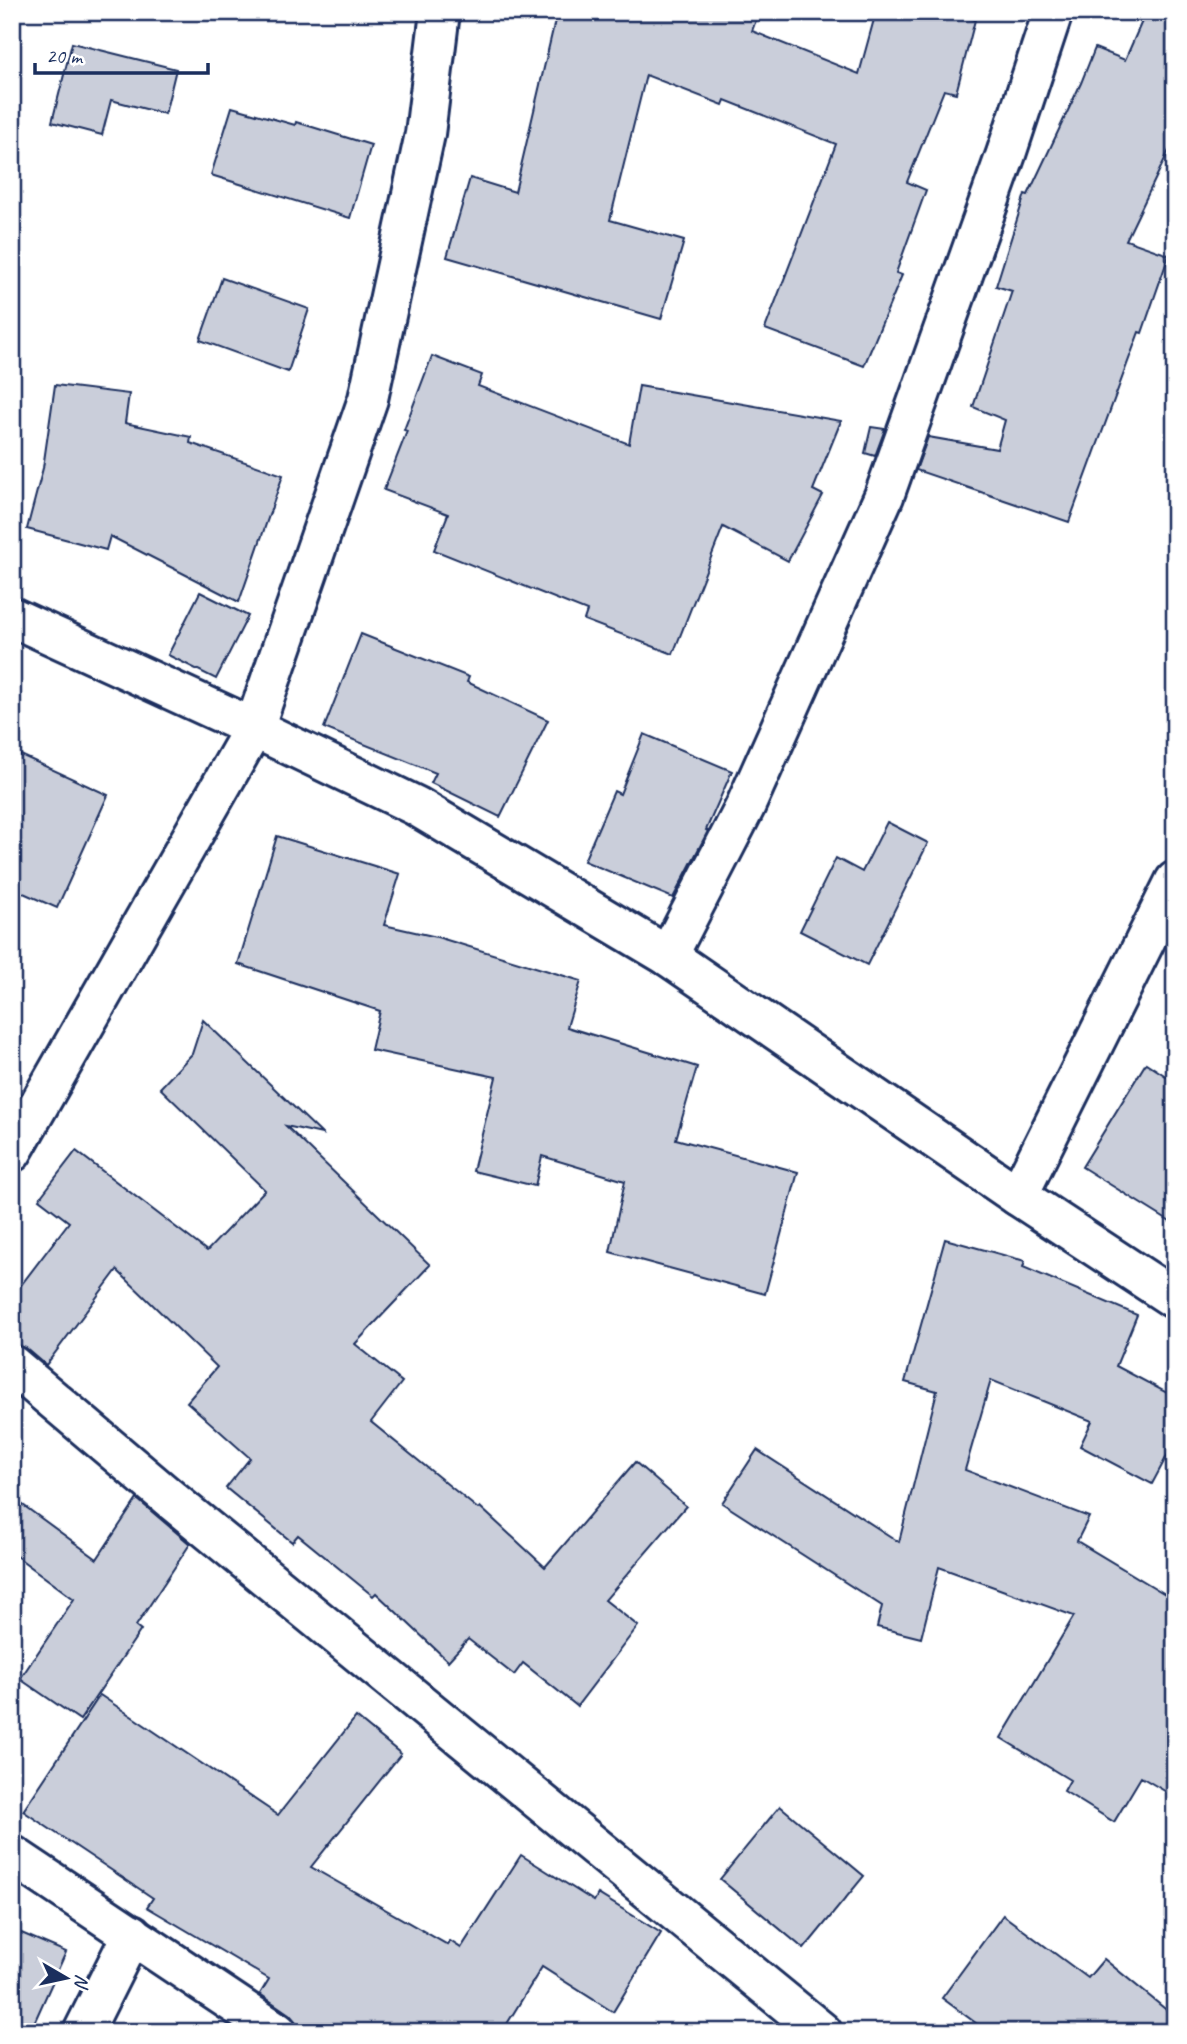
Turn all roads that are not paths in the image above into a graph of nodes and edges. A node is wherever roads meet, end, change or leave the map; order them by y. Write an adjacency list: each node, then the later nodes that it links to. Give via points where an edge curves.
1 (440, 12): 4 (street, via 425,134 368,399)
2 (1053, 12): 6 (street, via 884,496 745,807)
3 (12, 617): 4 (street)
4 (254, 728): 6 (street, via 416,806); 7 (street)
5 (1175, 881): 8 (street)
6 (668, 956): 8 (street)
7 (12, 1152)
8 (1018, 1196): 9 (street)
9 (1175, 1298)
10 (12, 1365): 15 (street)
11 (12, 1855): 12 (street)
12 (132, 1934): 13 (street); 14 (street)
13 (83, 2032)
14 (277, 2032)
15 (822, 2032)

